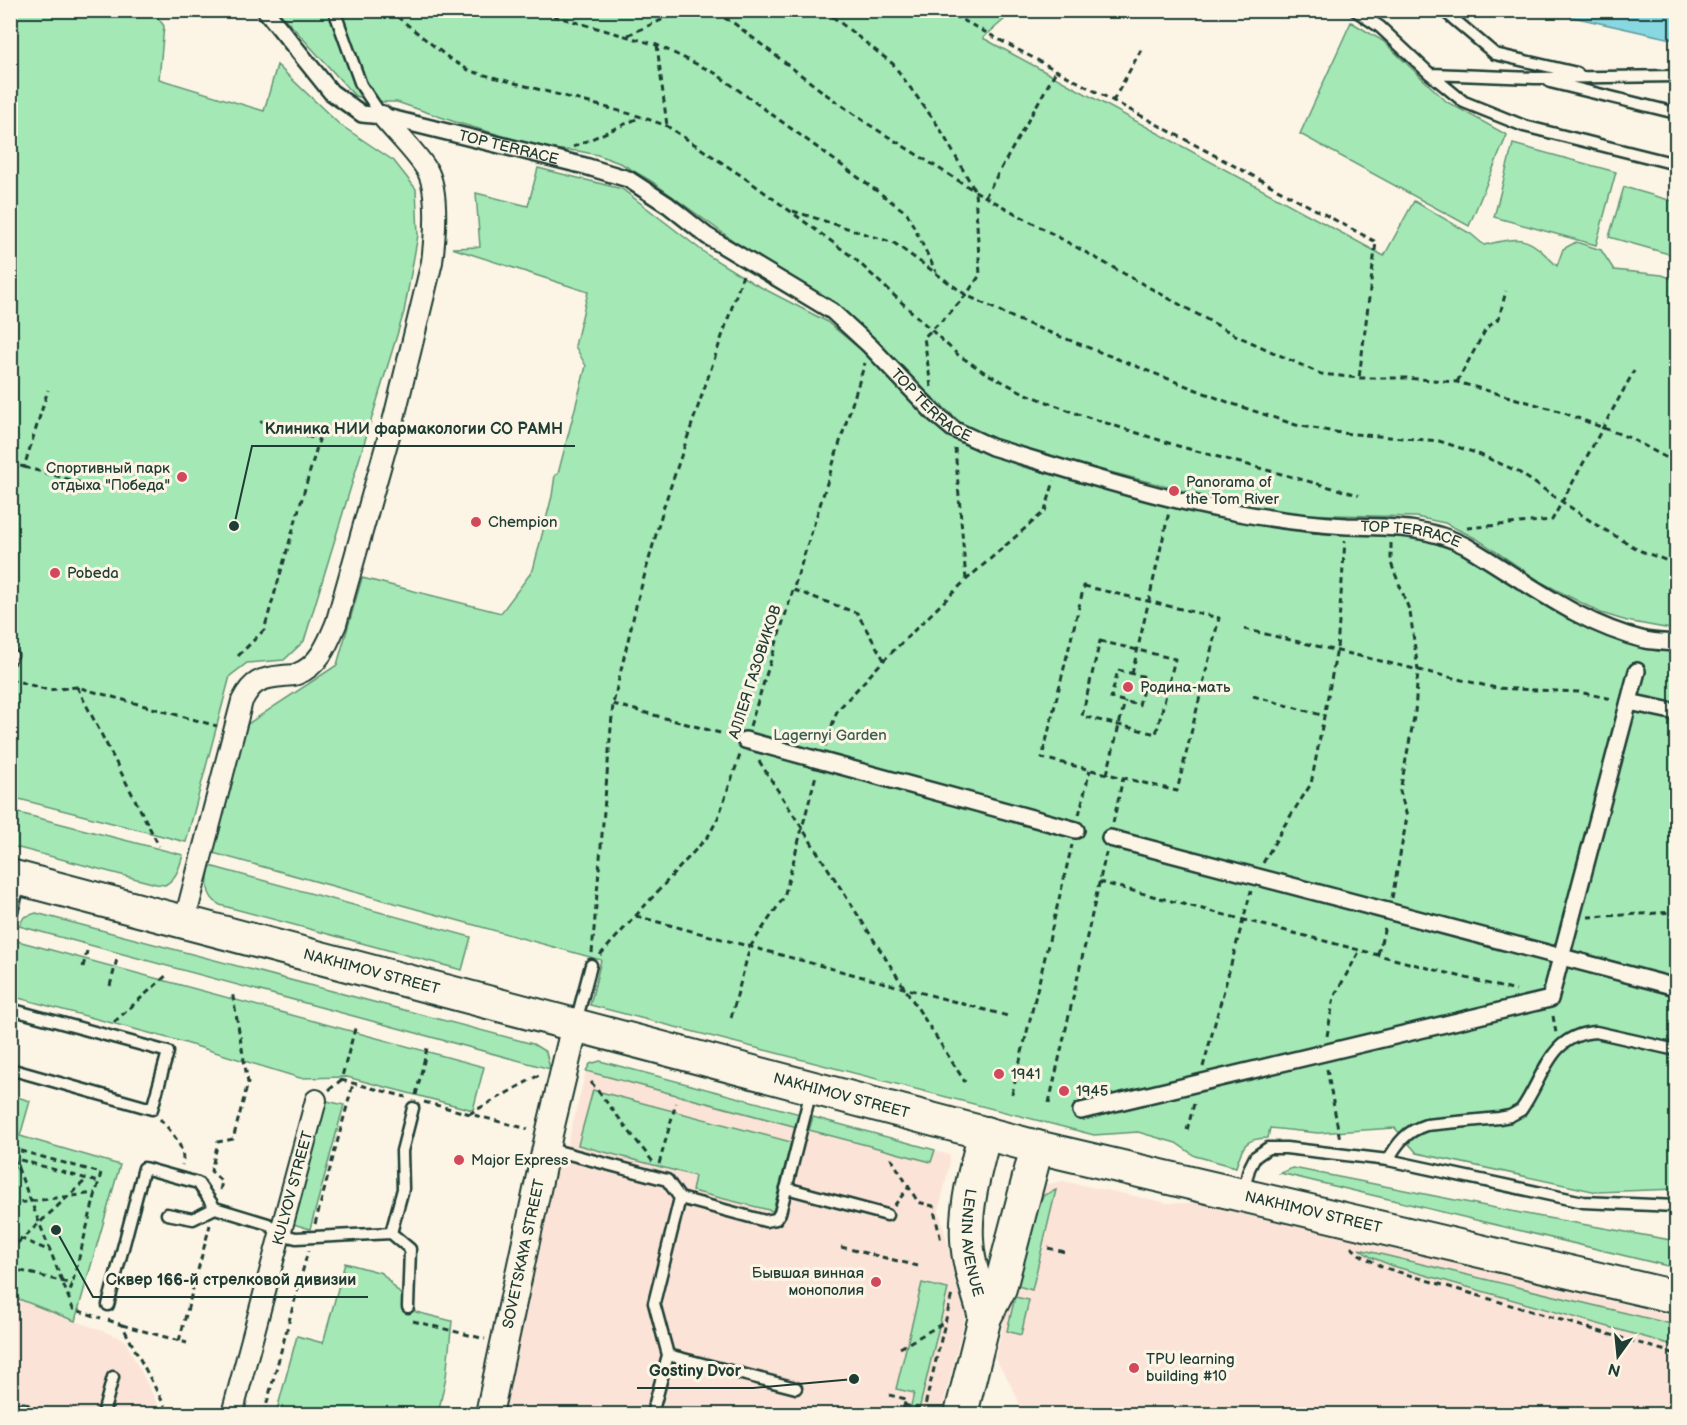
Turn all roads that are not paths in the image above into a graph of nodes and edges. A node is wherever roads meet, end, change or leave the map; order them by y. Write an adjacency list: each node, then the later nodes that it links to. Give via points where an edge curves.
1 (265, 10): 10 (street, TOP TERRACE, via 332,92 362,114)
2 (334, 10): 10 (lane, via 361,85)
3 (1355, 10): 5 (lane, via 1380,27)
4 (1443, 10): 7 (lane, via 1495,54)
5 (1430, 74): 8 (lane); 11 (lane, via 1464,102 1524,126)
6 (1677, 76): 7 (lane)
7 (1595, 77): 8 (lane)
8 (1535, 78): 9 (lane)
9 (1677, 113)
10 (382, 116): 12 (street, TOP TERRACE, via 628,179 707,236 832,311 934,413 953,429 992,447 1173,499 1281,520 1428,532 1452,539 1562,607 1604,627 1645,640); 21 (street, via 428,171 435,204 432,262 394,418 326,648 314,664 297,674 267,677 250,686 242,701)
11 (1677, 164)
12 (1677, 643)
13 (1637, 671): 14 (street)
14 (1629, 702): 15 (street); 22 (street)
15 (1677, 712)
16 (745, 740): 17 (street)
17 (1076, 830)
18 (1110, 838): 22 (street)
19 (16, 877): 20 (lane); 21 (main road, NAKHIMOV STREET)
20 (10, 919)
21 (184, 923): 26 (main road, NAKHIMOV STREET)
22 (1562, 956): 24 (street); 32 (street, via 1550,999)
23 (591, 965): 26 (lane)
24 (1677, 987)
25 (10, 1008): 28 (lane, via 168,1052 152,1109)
26 (575, 1025): 29 (main road, NAKHIMOV STREET); 34 (street, SOVETSKAYA STREET)
27 (1677, 1050): 36 (lane, via 1596,1032 1576,1035 1558,1047 1521,1110 1499,1118 1416,1128 1396,1146)
28 (10, 1069)
29 (812, 1088): 33 (main road, NAKHIMOV STREET); 37 (lane)
30 (316, 1100): 47 (street, KULYOV STREET)
31 (414, 1104): 46 (lane, via 402,1151 403,1189)
32 (1081, 1112)
33 (985, 1133): 35 (main road, NAKHIMOV STREET); 44 (main road, LENIN AVENUE)
34 (548, 1141): 39 (lane, via 667,1180); 59 (street, SOVETSKAYA STREET)
35 (1036, 1147): 38 (main road, NAKHIMOV STREET); 45 (main road, LENIN AVENUE)
36 (1388, 1160): 38 (lane, via 1268,1148 1255,1157); 40 (lane, via 1583,1202)
37 (786, 1188): 39 (lane, via 778,1216 769,1221); 43 (lane)
38 (1243, 1196): 48 (main road, NAKHIMOV STREET)
39 (680, 1198): 52 (lane, via 654,1303)
40 (1677, 1206)
41 (215, 1208): 42 (lane, via 193,1219); 47 (lane, via 268,1224); 49 (lane, via 198,1183 144,1168)
42 (167, 1214)
43 (887, 1215)
44 (967, 1220): 45 (main road, via 981,1210 997,1209); 51 (main road, LENIN AVENUE, via 970,1265)
45 (1016, 1228): 51 (main road, LENIN AVENUE, via 1000,1288)
46 (391, 1233): 47 (lane, via 311,1239); 50 (lane, via 410,1249)
47 (280, 1234): 58 (street, KULYOV STREET)
48 (1677, 1298)
49 (108, 1305)
50 (408, 1307)
51 (985, 1317): 61 (main road, LENIN AVENUE)
52 (668, 1355): 54 (lane); 60 (lane)
53 (114, 1377): 57 (lane)
54 (796, 1389)
55 (24, 1409): 56 (lane)
56 (10, 1410)
57 (103, 1414)
58 (232, 1414)
59 (489, 1414)
60 (652, 1414)
61 (961, 1414)

